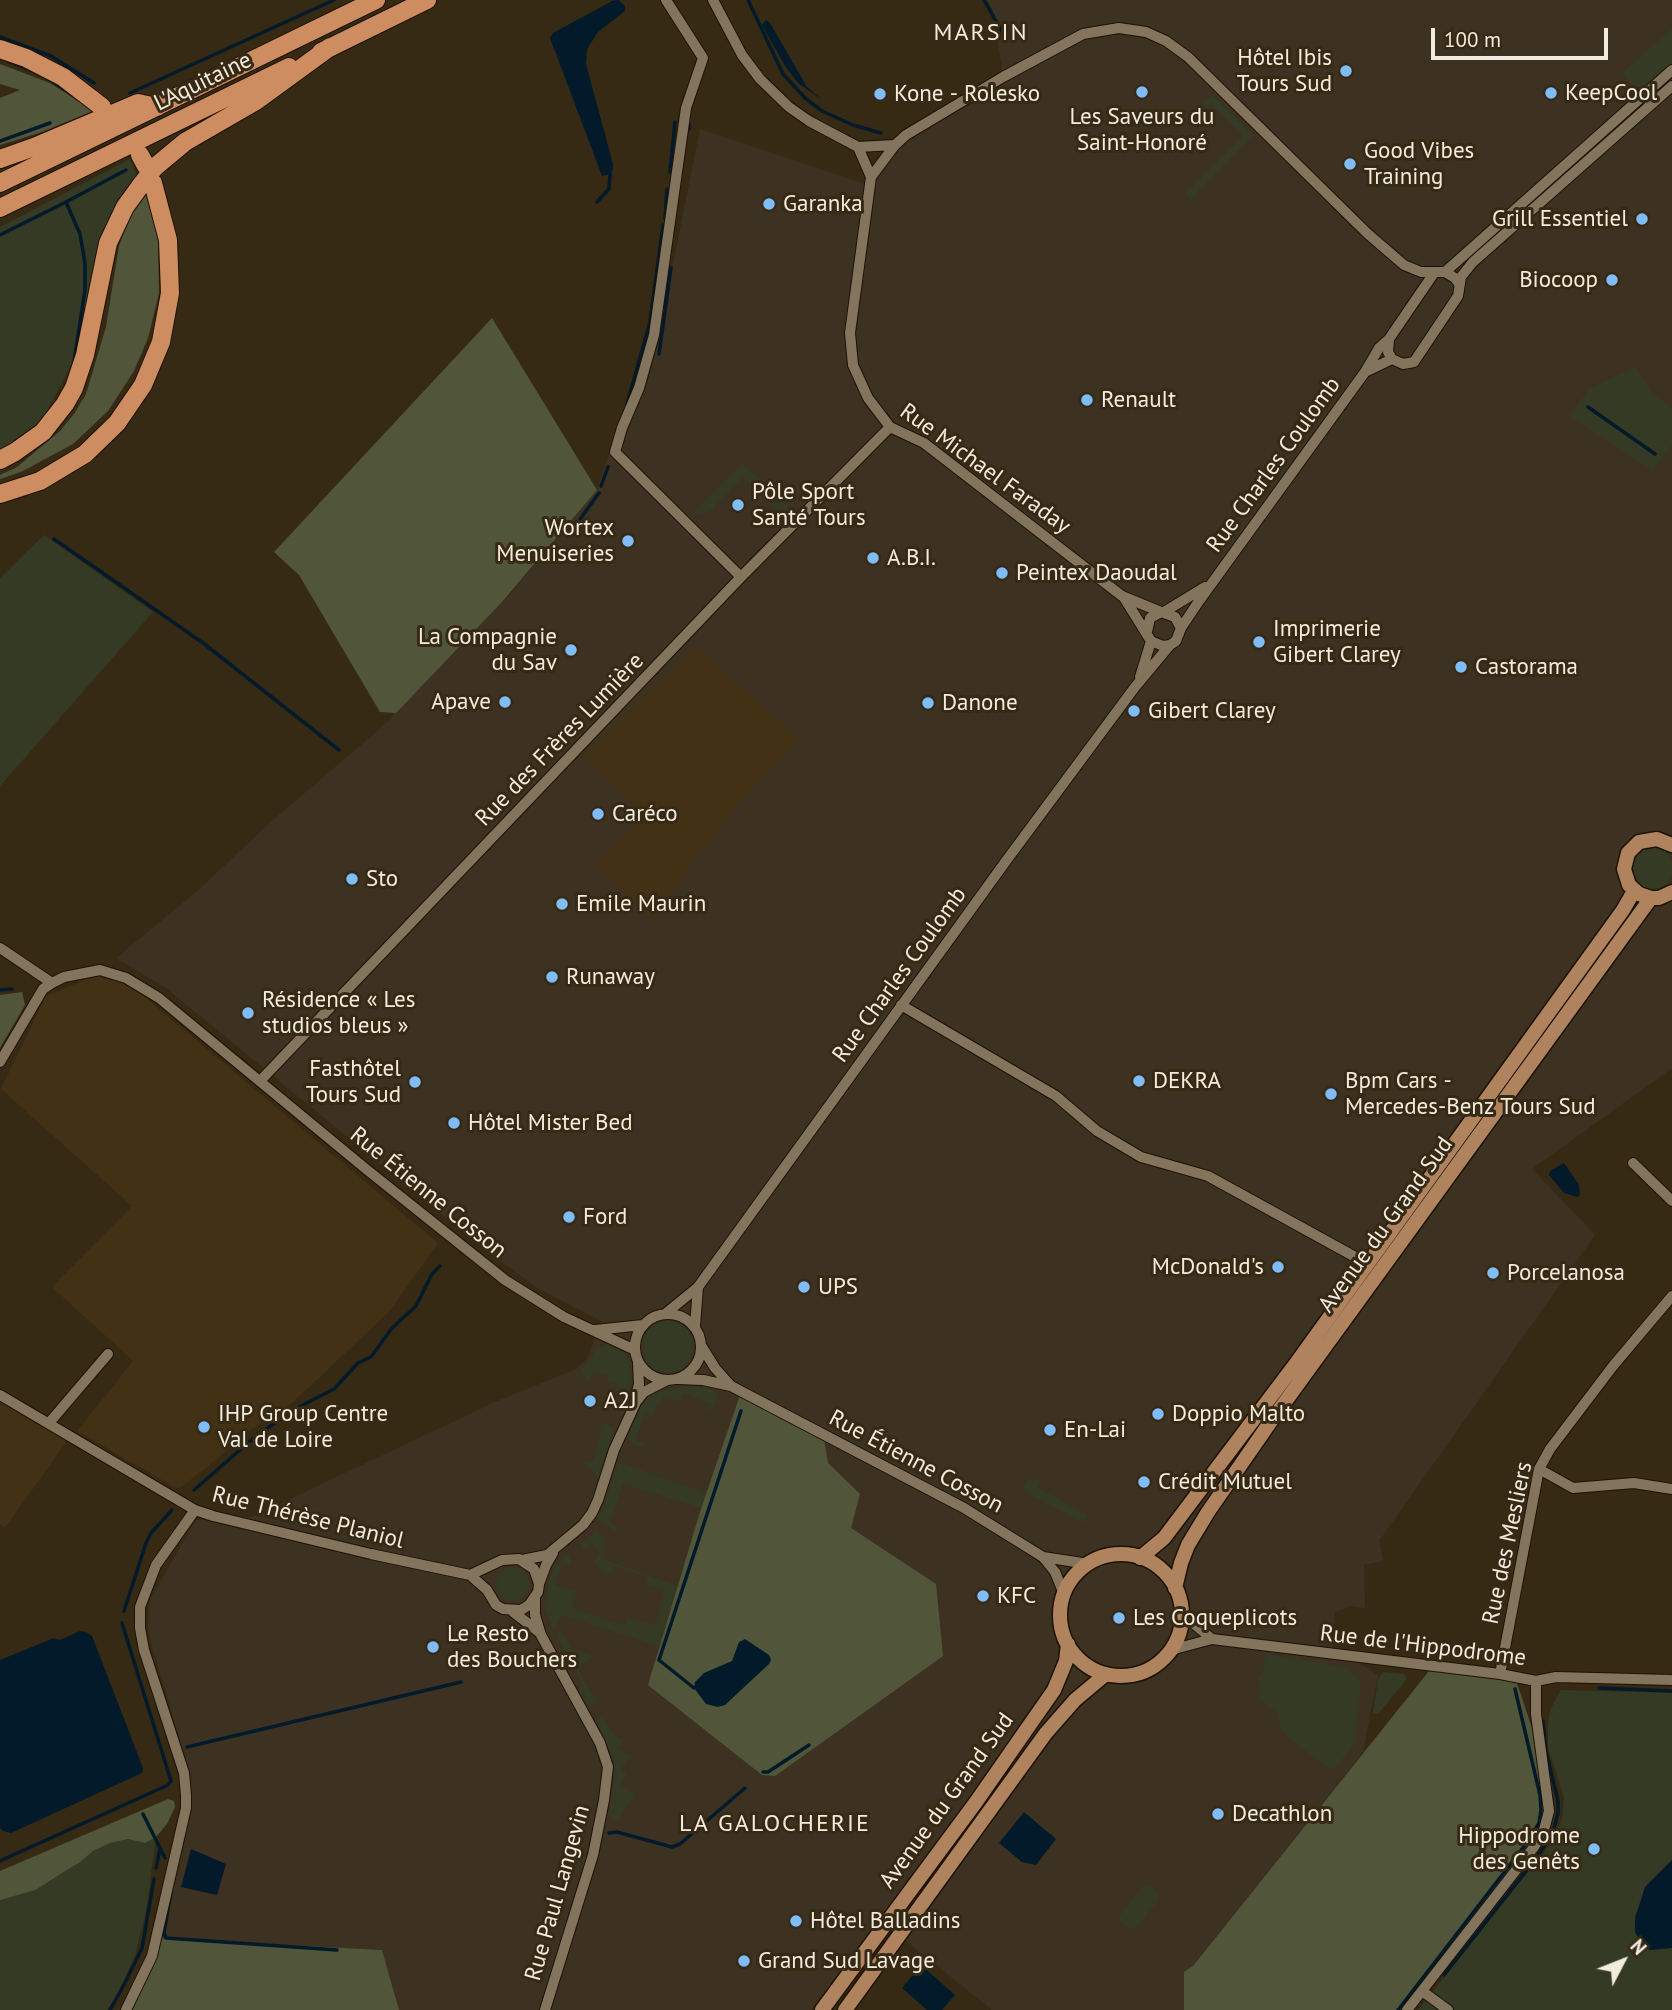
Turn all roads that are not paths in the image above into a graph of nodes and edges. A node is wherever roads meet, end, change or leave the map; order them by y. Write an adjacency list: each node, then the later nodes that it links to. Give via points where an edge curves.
1 (376, 0): 10 (highway, L'Aquitaine)
2 (427, 0): 5 (highway, L'Aquitaine)
3 (666, 0): 26 (street, via 703,58 686,108 654,335 615,452)
4 (713, 0): 12 (street, via 742,55 774,94 808,121)
5 (330, 47): 17 (highway, L'Aquitaine); 24 (highway, via 256,101 185,142 155,167 125,207 108,243 74,388 43,432)
6 (0, 49): 9 (highway, via 63,77)
7 (1672, 70): 18 (street, Rue Charles Coulomb)
8 (1672, 86): 19 (street, Rue Charles Coulomb, via 1473,262)
9 (102, 107)
10 (157, 107): 13 (highway, via 138,103); 15 (highway, L'Aquitaine)
11 (895, 145): 12 (street); 14 (street, Rue Michael Faraday); 18 (street, Rue Michael Faraday, via 1073,39 1109,28 1140,30 1160,37 1188,57 1404,265)
12 (858, 147): 14 (street)
13 (0, 159)
14 (871, 177): 23 (street, Rue Michael Faraday, via 850,347 860,382)
15 (0, 183)
16 (153, 183): 25 (highway, via 168,240 170,293 161,342 143,385 117,423 85,454 40,481)
17 (0, 208)
18 (1439, 273): 19 (street); 20 (street, Rue Charles Coulomb)
19 (1459, 284): 21 (street, Rue Charles Coulomb, via 1458,296 1418,358 1409,365)
20 (1389, 339): 21 (street); 22 (street, Rue Charles Coulomb)
21 (1392, 359): 22 (street, Rue Charles Coulomb)
22 (1365, 372): 27 (street, Rue Charles Coulomb)
23 (890, 427): 26 (street, Rue des Frères Lumière); 28 (street, Rue Michael Faraday, via 924,443)
24 (0, 460)
25 (0, 494)
26 (741, 578): 42 (street, Rue des Frères Lumière)
27 (1214, 581): 29 (street, Rue Charles Coulomb); 30 (street, Rue Charles Coulomb)
28 (1122, 596): 29 (street, Rue Michael Faraday); 31 (street, Rue Michael Faraday)
29 (1162, 612): 30 (street, via 1175,617); 31 (street, Rue Charles Coulomb, via 1147,623)
30 (1181, 628): 32 (street, Rue Charles Coulomb)
31 (1149, 638): 32 (street); 33 (street, Rue Charles Coulomb)
32 (1170, 645): 33 (street, Rue Charles Coulomb)
33 (1135, 687): 40 (street, Rue Charles Coulomb)
34 (1670, 841): 35 (main road, via 1648,839 1628,853 1624,869)
35 (1634, 891): 37 (main road); 45 (main road, Avenue du Grand Sud)
36 (1672, 892): 37 (main road)
37 (1651, 898): 71 (main road, Avenue du Grand Sud, via 1220,1494 1188,1545)
38 (0, 948): 39 (street)
39 (52, 983): 41 (street, via 43,989); 42 (street, Rue Étienne Cosson, via 100,970 141,985)
40 (901, 1005): 45 (street, via 1056,1096 1097,1131 1141,1157 1208,1176); 46 (street, Rue Charles Coulomb)
41 (0, 1062)
42 (260, 1081): 51 (street, Rue Étienne Cosson, via 472,1255 532,1299)
43 (1633, 1163): 44 (street)
44 (1672, 1201)
45 (1368, 1264): 65 (main road, Avenue du Grand Sud, via 1189,1506 1164,1538)
46 (698, 1287): 48 (street, Rue Charles Coulomb); 50 (street)
47 (1672, 1296): 60 (street, Rue des Mesliers, via 1613,1366)
48 (665, 1314): 49 (street); 50 (street, via 676,1314)
49 (643, 1325): 51 (street); 54 (street)
50 (695, 1326): 52 (street)
51 (594, 1331): 54 (street, Rue Étienne Cosson)
52 (702, 1347): 55 (street, via 695,1367); 56 (street, Rue Étienne Cosson)
53 (108, 1354): 59 (street)
54 (636, 1355): 55 (street, via 649,1374); 58 (street, via 639,1384)
55 (672, 1380): 56 (street, Rue Étienne Cosson, via 703,1380); 58 (street, via 644,1392)
56 (731, 1387): 64 (street, Rue Étienne Cosson, via 964,1508)
57 (0, 1395): 59 (street, Rue Thérèse Planiol)
58 (632, 1410): 63 (street, via 592,1513)
59 (50, 1423): 62 (street, Rue Thérèse Planiol)
60 (1539, 1469): 61 (street, via 1573,1488 1634,1483); 82 (street, Rue des Mesliers)
61 (1672, 1489)
62 (195, 1510): 69 (street, Rue Thérèse Planiol); 86 (street, via 156,1564 140,1607 144,1650 187,1795 152,1956)
63 (557, 1548): 66 (street); 70 (street)
64 (1042, 1557): 67 (street, Rue Étienne Cosson); 73 (street, Rue Étienne Cosson)
65 (1140, 1558): 67 (main road, via 1114,1555); 71 (main road, via 1161,1570)
66 (522, 1560): 68 (street, via 511,1558); 70 (street, via 534,1569)
67 (1089, 1564): 73 (main road, via 1074,1577)
68 (494, 1565): 69 (street); 72 (street)
69 (470, 1575): 72 (street)
70 (539, 1584): 74 (street)
71 (1175, 1588): 76 (main road)
72 (487, 1590): 75 (street, via 496,1605)
73 (1065, 1594): 79 (main road, via 1060,1619)
74 (535, 1599): 75 (street); 77 (street, Rue Paul Langevin)
75 (512, 1611): 77 (street, Rue Paul Langevin)
76 (1182, 1614): 78 (street); 80 (main road)
77 (541, 1635): 87 (street, Rue Paul Langevin, via 600,1743 608,1768 593,1855)
78 (1212, 1639): 80 (street, Rue de l'Hippodrome); 82 (street, Rue de l'Hippodrome)
79 (1068, 1644): 81 (main road, via 1084,1663); 88 (main road, Avenue du Grand Sud, via 1054,1690)
80 (1171, 1650): 81 (main road, via 1142,1672)
81 (1106, 1674): 89 (main road, Avenue du Grand Sud, via 1040,1741)
82 (1500, 1674): 84 (street, Rue de l'Hippodrome)
83 (1672, 1680): 84 (street, Rue de l'Hippodrome, via 1556,1677)
84 (1536, 1681): 85 (street, via 1549,1811 1544,1830)
85 (1422, 1991): 90 (street); 91 (street)
86 (126, 2010)
87 (545, 2010)
88 (822, 2010)
89 (845, 2010)
90 (1408, 2010)
91 (1448, 2010)

